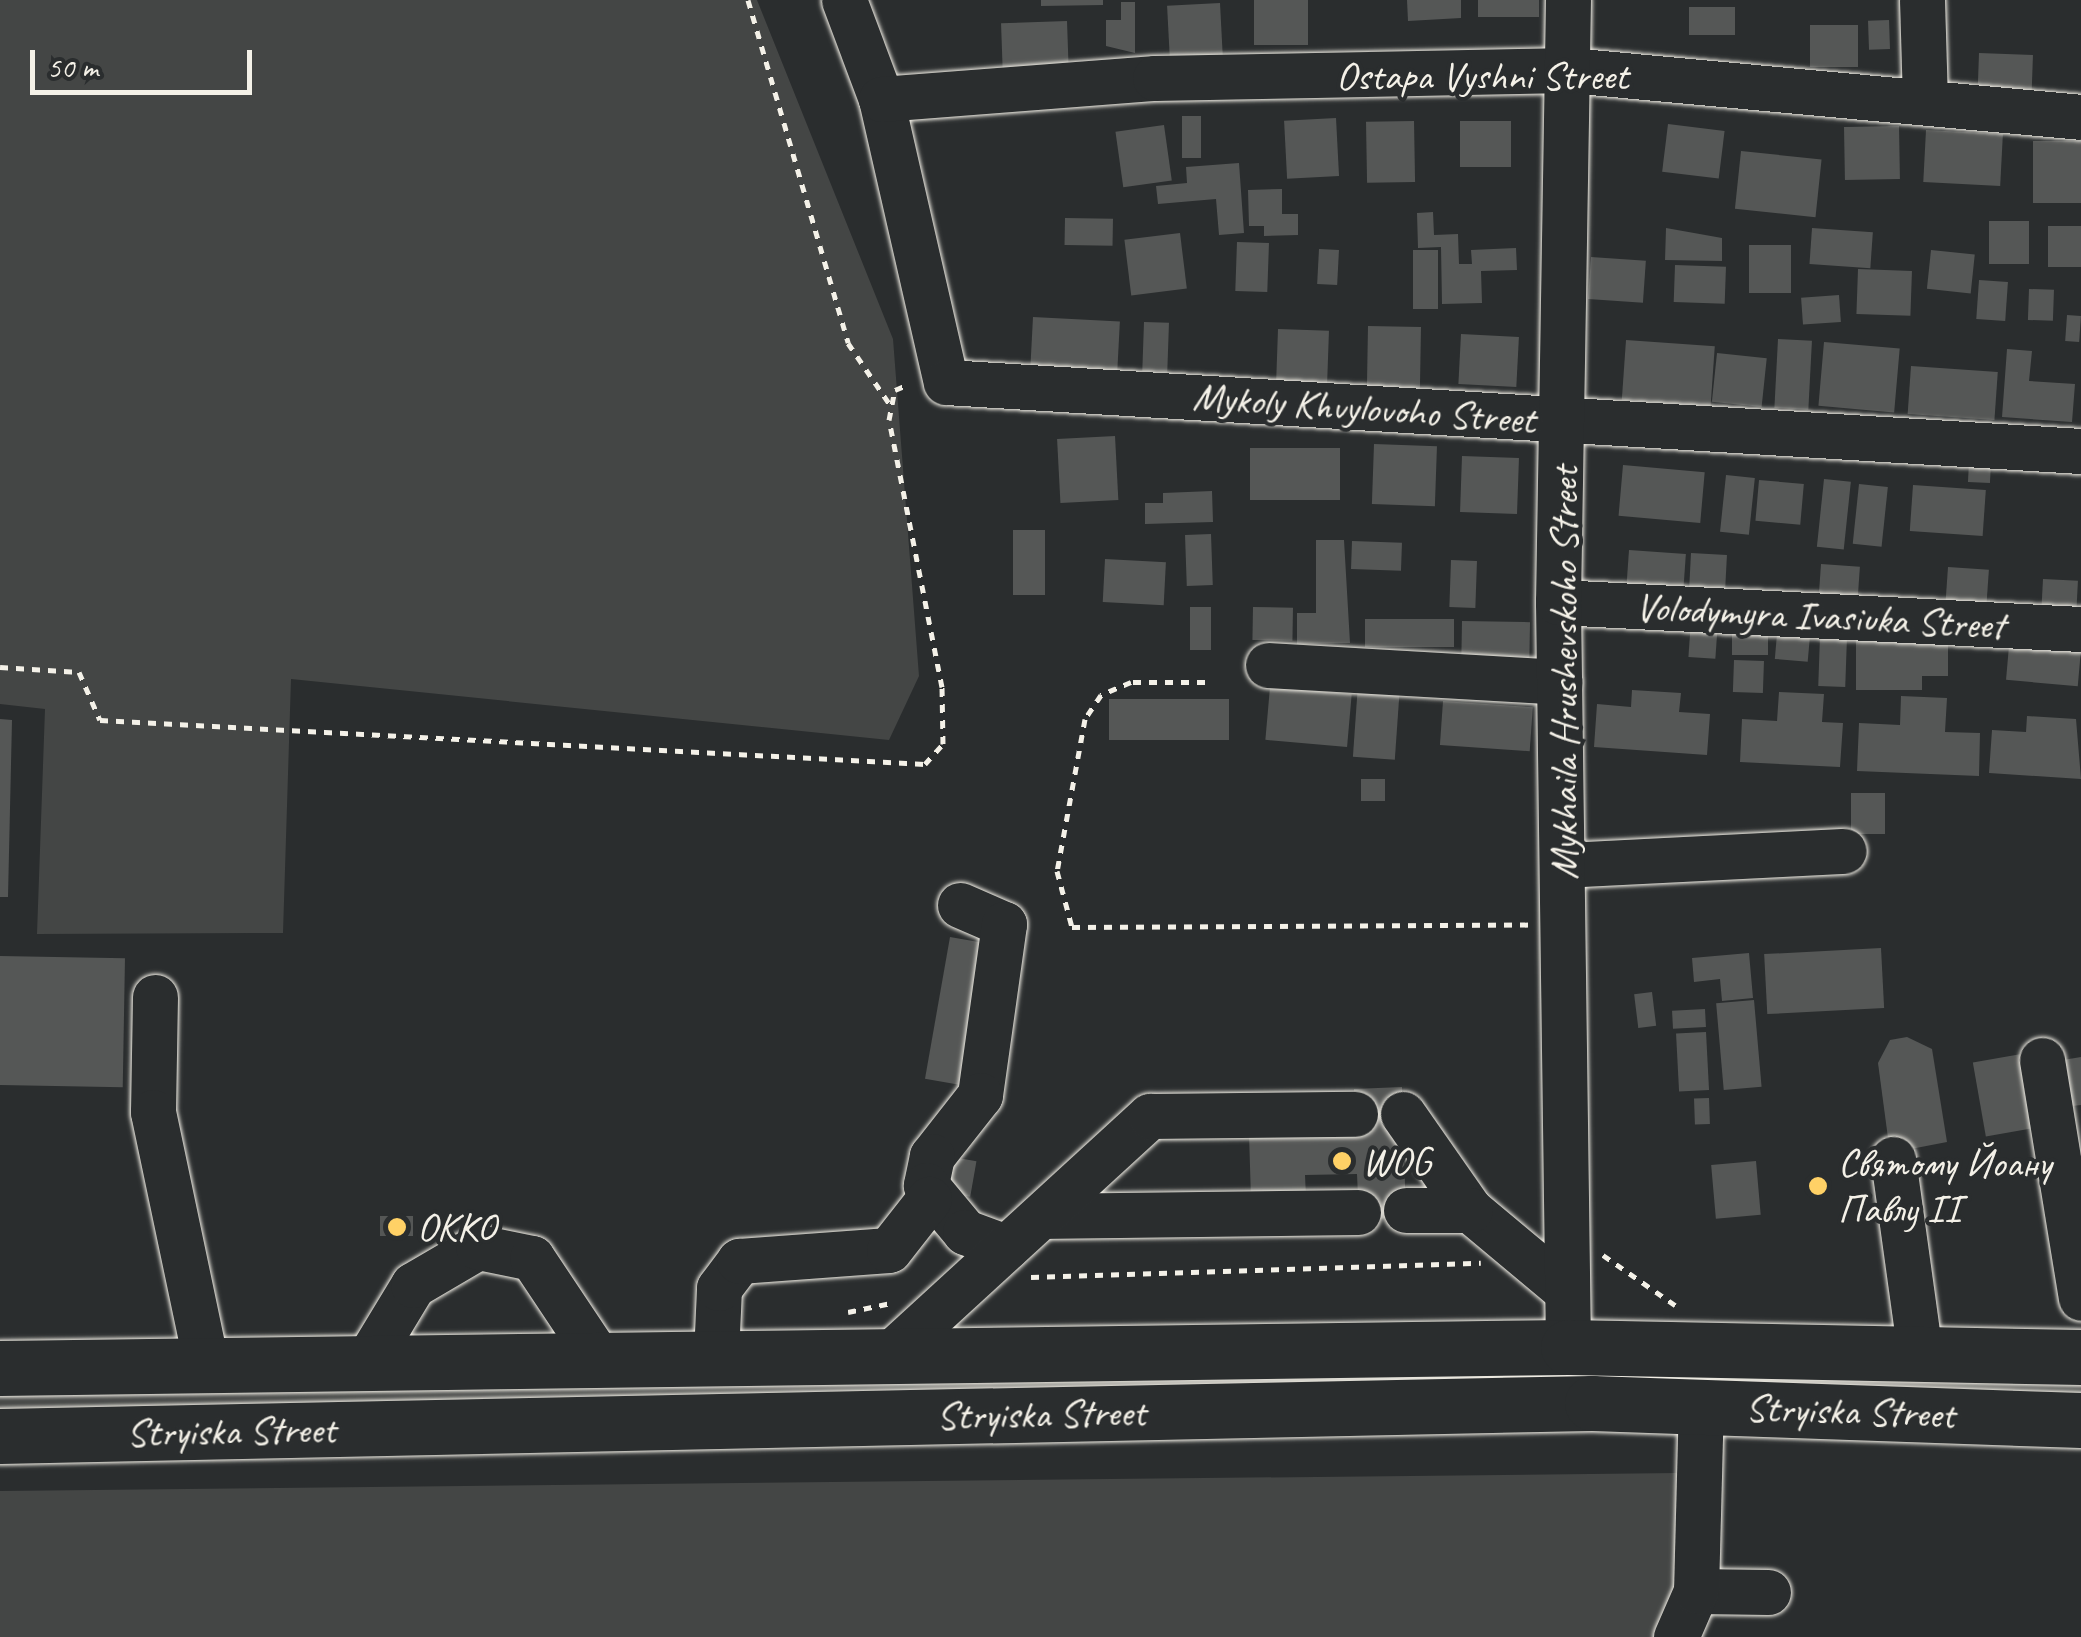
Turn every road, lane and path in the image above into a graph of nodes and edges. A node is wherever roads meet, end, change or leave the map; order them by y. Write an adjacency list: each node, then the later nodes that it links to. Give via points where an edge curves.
1 (748, 0): 10 (path, via 848,343)
2 (844, 0): 6 (street)
3 (1568, 0): 5 (street, Mykhaila Hrushevskoho Street)
4 (1922, 0): 7 (street)
5 (1569, 70): 6 (street, Ostapa Vyshni Street, via 1155,78); 7 (street, Ostapa Vyshni Street); 11 (street, Mykhaila Hrushevskoho Street)
6 (881, 98): 9 (street)
7 (1924, 102): 8 (street, Ostapa Vyshni Street)
8 (2081, 116)
9 (946, 382): 10 (path, via 914,382); 11 (street, Mykoly Khvylovoho Street)
10 (888, 403): 16 (path, via 942,687 944,744 925,764 100,720 79,672)
11 (1564, 420): 12 (street, Mykoly Khvylovoho Street); 13 (street, Mykhaila Hrushevskoho Street)
12 (2081, 451)
13 (1558, 602): 14 (street, Volodymyra Ivasiuka Street); 18 (street, Mykhaila Hrushevskoho Street)
14 (2081, 629)
15 (1268, 665): 18 (street)
16 (0, 667)
17 (1205, 682): 22 (path, via 1131,682 1101,695 1085,719 1057,870 1072,927)
18 (1560, 682): 20 (street, Mykhaila Hrushevskoho Street)
19 (1844, 852): 20 (street)
20 (1564, 864): 22 (street, Mykhaila Hrushevskoho Street)
21 (960, 905): 28 (street, via 1004,924 980,1094 932,1156)
22 (1567, 925): 32 (street, Mykhaila Hrushevskoho Street)
23 (155, 997): 47 (street, via 153,1112)
24 (2042, 1060): 37 (street)
25 (1355, 1114): 31 (street, via 1150,1116)
26 (1402, 1114): 33 (street)
27 (1893, 1159): 42 (street)
28 (929, 1199): 34 (street); 43 (street, via 889,1250 739,1261 719,1288)
29 (1406, 1210): 33 (street)
30 (1358, 1212): 31 (street)
31 (1042, 1216): 34 (street)
32 (1566, 1216): 35 (street, Mykhaila Hrushevskoho Street); 38 (path, via 1657,1300)
33 (1486, 1222): 34 (path, via 1477,1270 1016,1278); 35 (street)
34 (996, 1258): 41 (street)
35 (1567, 1291): 40 (street, Mykhaila Hrushevskoho Street)
36 (910, 1294): 39 (path)
37 (2081, 1298)
38 (1696, 1310)
39 (833, 1314)
40 (1568, 1347): 41 (main road, Stryiska Street); 42 (main road, Stryiska Street)
41 (890, 1353): 43 (main road, Stryiska Street)
42 (1920, 1353): 45 (main road, Stryiska Street)
43 (716, 1355): 44 (main road, Stryiska Street)
44 (598, 1357): 46 (main road, Stryiska Street); 46 (street, via 532,1258 478,1247 413,1285)
45 (2081, 1357)
46 (367, 1361): 47 (main road, Stryiska Street)
47 (206, 1363): 48 (main road, Stryiska Street)
48 (0, 1368)
49 (1701, 1406): 50 (main road, Stryiska Street); 51 (main road, Stryiska Street); 52 (street)
50 (2081, 1420)
51 (0, 1436)
52 (1696, 1591): 53 (street); 54 (street)
53 (1768, 1592)
54 (1676, 1637)

